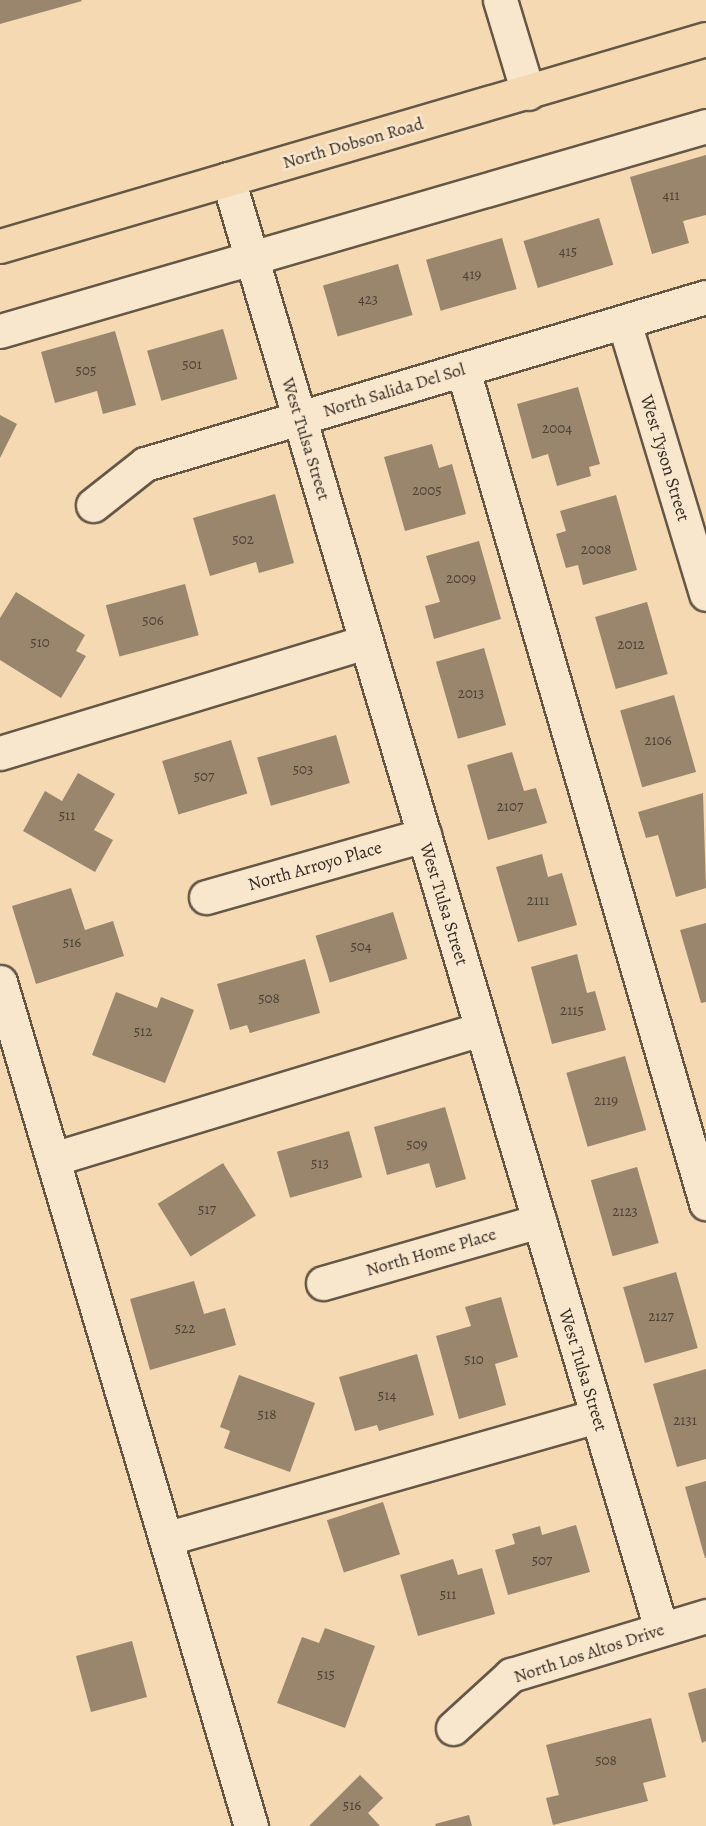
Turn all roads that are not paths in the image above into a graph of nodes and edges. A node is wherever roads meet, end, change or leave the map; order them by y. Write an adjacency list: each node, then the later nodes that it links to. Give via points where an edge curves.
1 (500, 0): 3 (street)
2 (706, 39): 3 (main road, North Dobson Road)
3 (528, 93): 5 (main road, North Dobson Road)
4 (706, 126): 7 (street)
5 (228, 179): 6 (main road, North Dobson Road); 7 (street, West Tulsa Street)
6 (0, 246)
7 (251, 258): 10 (street); 12 (street, West Tulsa Street)
8 (706, 297): 9 (street, North Salida Del Sol)
9 (624, 322): 11 (street, North Salida Del Sol); 14 (street, West Tyson Street)
10 (0, 331)
11 (463, 370): 12 (street, North Salida Del Sol); 22 (street)
12 (300, 418): 13 (street, North Salida Del Sol, via 145,464); 15 (street, West Tulsa Street)
13 (93, 505)
14 (706, 594)
15 (366, 642): 16 (street); 17 (street, West Tulsa Street)
16 (0, 753)
17 (424, 835): 18 (street, North Arroyo Place); 20 (street, West Tulsa Street)
18 (206, 897)
19 (0, 982): 21 (street)
20 (481, 1029): 21 (street); 23 (street, West Tulsa Street)
21 (53, 1159): 26 (street)
22 (706, 1203)
23 (539, 1221): 24 (street, North Home Place); 25 (street, West Tulsa Street)
24 (323, 1283)
25 (597, 1416): 26 (street); 28 (street, West Tulsa Street)
26 (168, 1538): 30 (street)
27 (706, 1616): 28 (street, North Los Altos Drive)
28 (661, 1629): 29 (street, North Los Altos Drive, via 511,1675)
29 (453, 1728)
30 (251, 1826)

